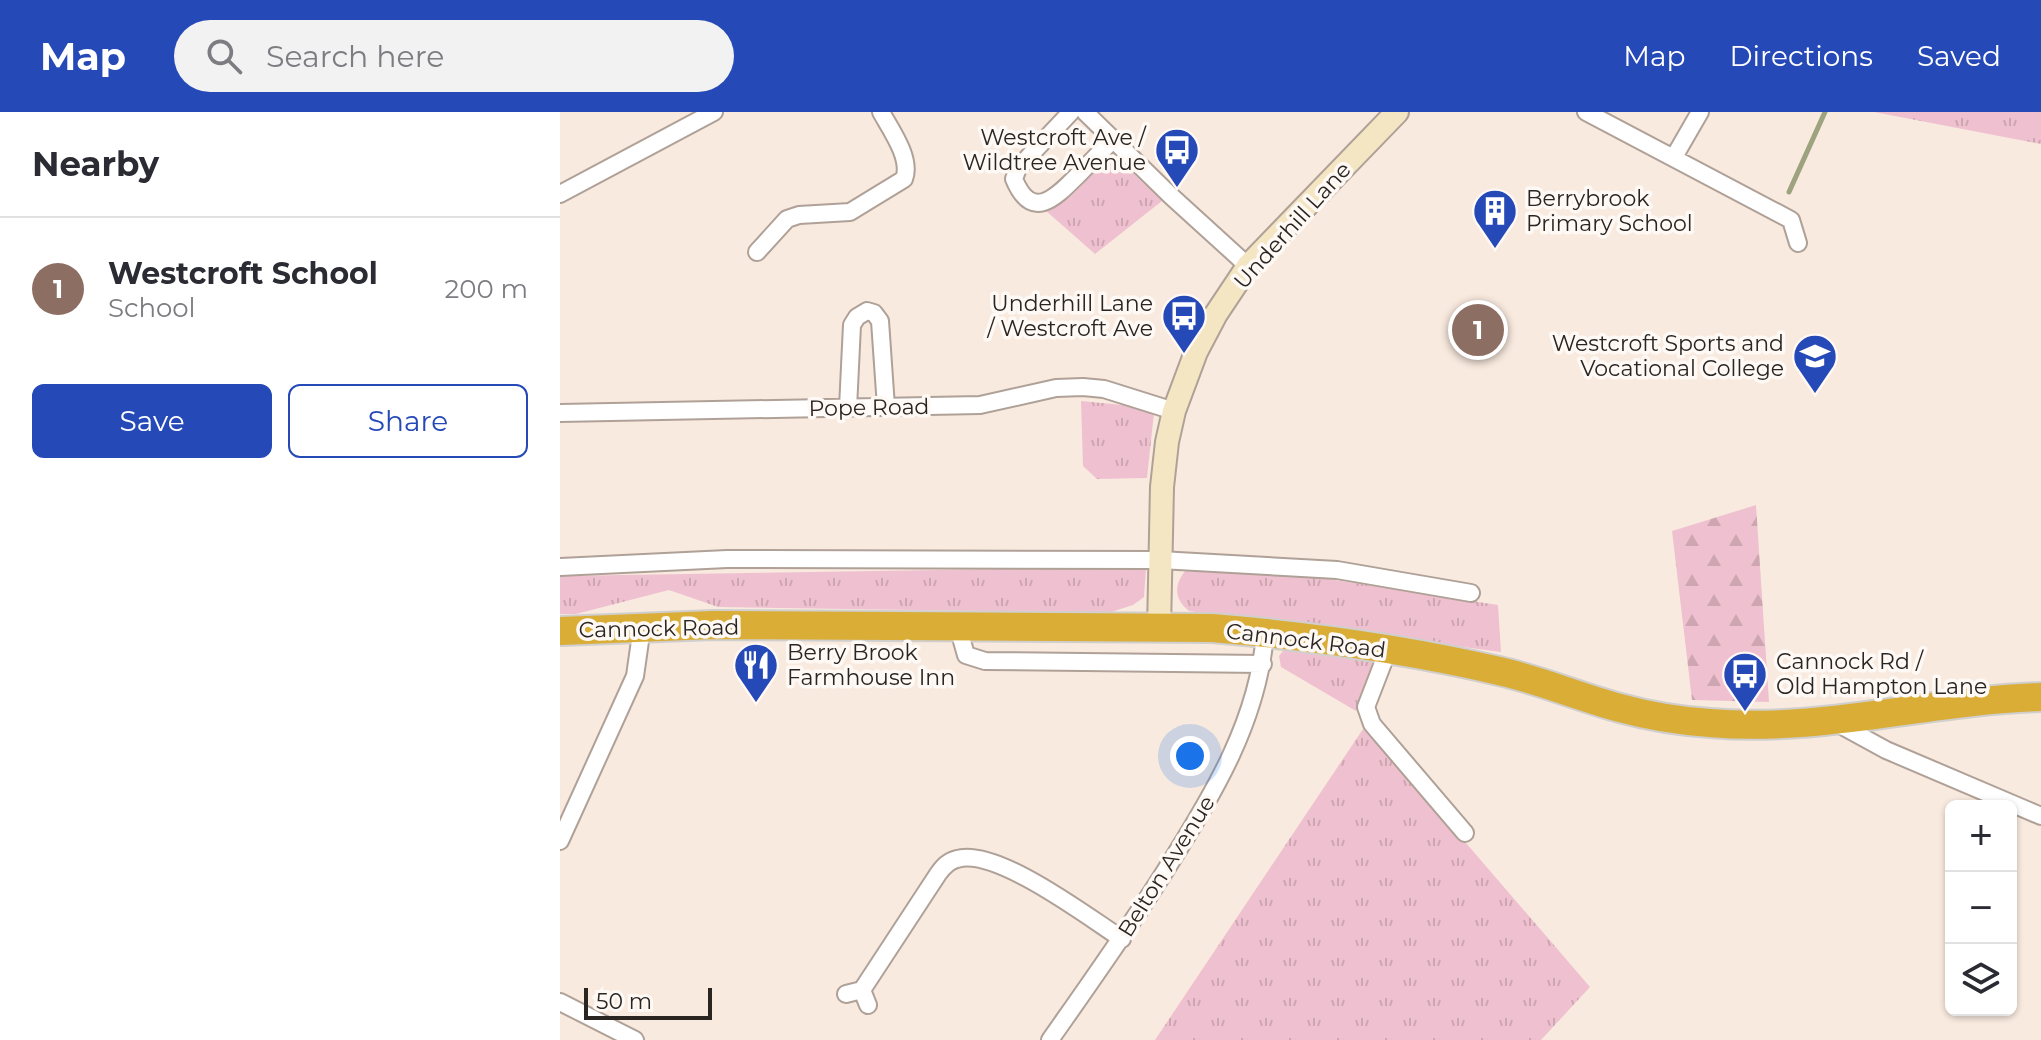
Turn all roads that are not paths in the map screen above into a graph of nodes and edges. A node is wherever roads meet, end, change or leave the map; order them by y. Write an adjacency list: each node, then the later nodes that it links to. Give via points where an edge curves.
1 (714, 112): 10 (street)
2 (881, 112): 12 (street, via 906,166 901,183 850,212 787,219)
3 (1071, 112): 8 (street, via 1018,168 1014,179 1027,198 1038,203 1053,200)
4 (1397, 112): 13 (street, Underhill Lane)
5 (1586, 112): 9 (street)
6 (1700, 112): 9 (street)
7 (1094, 115): 8 (street)
8 (1114, 139): 13 (street)
9 (1674, 157): 11 (street, via 1791,220)
10 (560, 194)
11 (1798, 243)
12 (757, 252)
13 (1248, 266): 16 (street, Underhill Lane, via 1203,339)
14 (886, 407): 15 (street, Pope Road); 15 (street, via 880,321 867,311 852,325); 16 (street, Pope Road, via 980,405 1083,387)
15 (848, 408): 17 (street, Pope Road)
16 (1174, 411): 18 (street, Underhill Lane, via 1162,487)
17 (560, 413)
18 (1160, 560): 19 (street, via 727,559); 20 (street, via 1337,570); 23 (street, Underhill Lane)
19 (560, 567)
20 (1471, 593)
21 (642, 627): 22 (highway, Cannock Road); 24 (highway, Cannock Road); 32 (street, via 635,676)
22 (958, 627): 23 (highway, Cannock Road); 27 (street, via 966,655 985,661)
23 (1159, 629): 25 (highway, Cannock Road)
24 (560, 631)
25 (1265, 633): 26 (highway, Cannock Road); 27 (street, Belton Avenue)
26 (1388, 650): 29 (highway, Cannock Road, via 1500,671 1657,716 1756,726); 31 (street, via 1366,707 1372,724)
27 (1263, 664): 33 (street, Belton Avenue, via 1253,705 1208,800)
28 (2041, 697): 29 (highway, Cannock Road, via 1982,699)
29 (1832, 720): 30 (street, via 1886,750)
30 (2041, 816)
31 (1465, 833)
32 (560, 841)
33 (1122, 939): 34 (street, via 1003,866 957,858 938,874); 37 (street, Belton Avenue)
34 (859, 996)
35 (560, 1002): 36 (street)
36 (635, 1040)
37 (1050, 1040)

